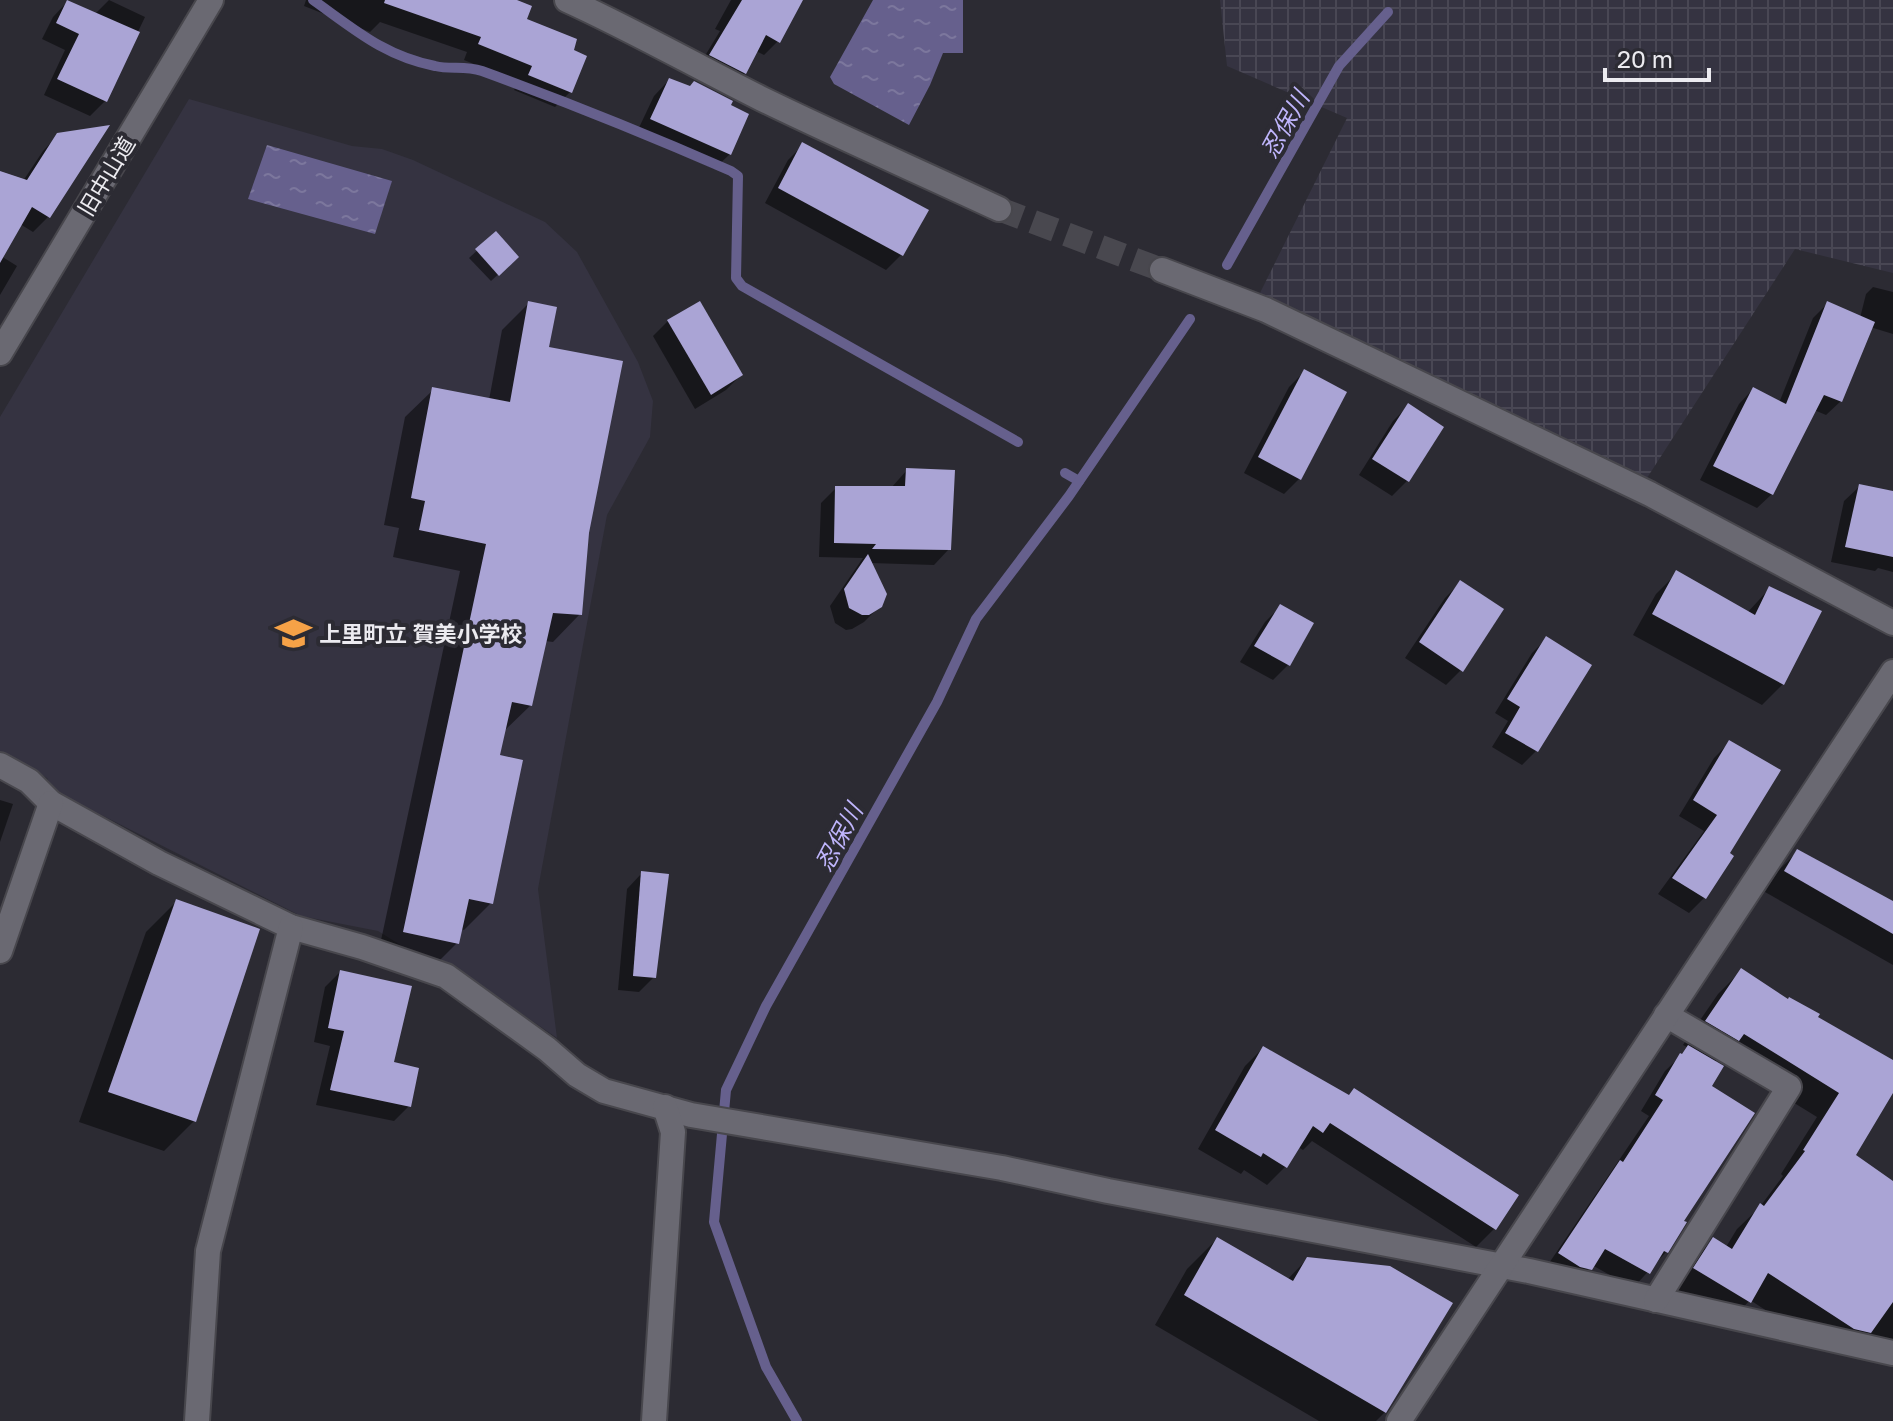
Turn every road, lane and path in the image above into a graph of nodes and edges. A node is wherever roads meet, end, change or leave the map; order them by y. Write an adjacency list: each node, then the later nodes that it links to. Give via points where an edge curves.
1 (211, 0): 5 (street, 旧中山道)
2 (567, 0): 3 (street)
3 (999, 209)
4 (1162, 270): 6 (street, via 1266,310 1662,500)
5 (0, 353)
6 (1893, 623)
7 (1893, 672): 12 (street)
8 (0, 765): 9 (street, via 29,781)
9 (51, 803): 10 (street); 11 (street)
10 (291, 927): 13 (street, via 446,976 590,1083); 17 (street, via 208,1251)
11 (0, 951)
12 (1666, 1015): 14 (street); 15 (street, via 1789,1087)
13 (665, 1107): 14 (street); 18 (street, via 673,1132)
14 (1499, 1266): 15 (street); 19 (street)
15 (1656, 1300): 16 (street)
16 (1893, 1353)
17 (197, 1421)
18 (654, 1421)
19 (1399, 1421)

